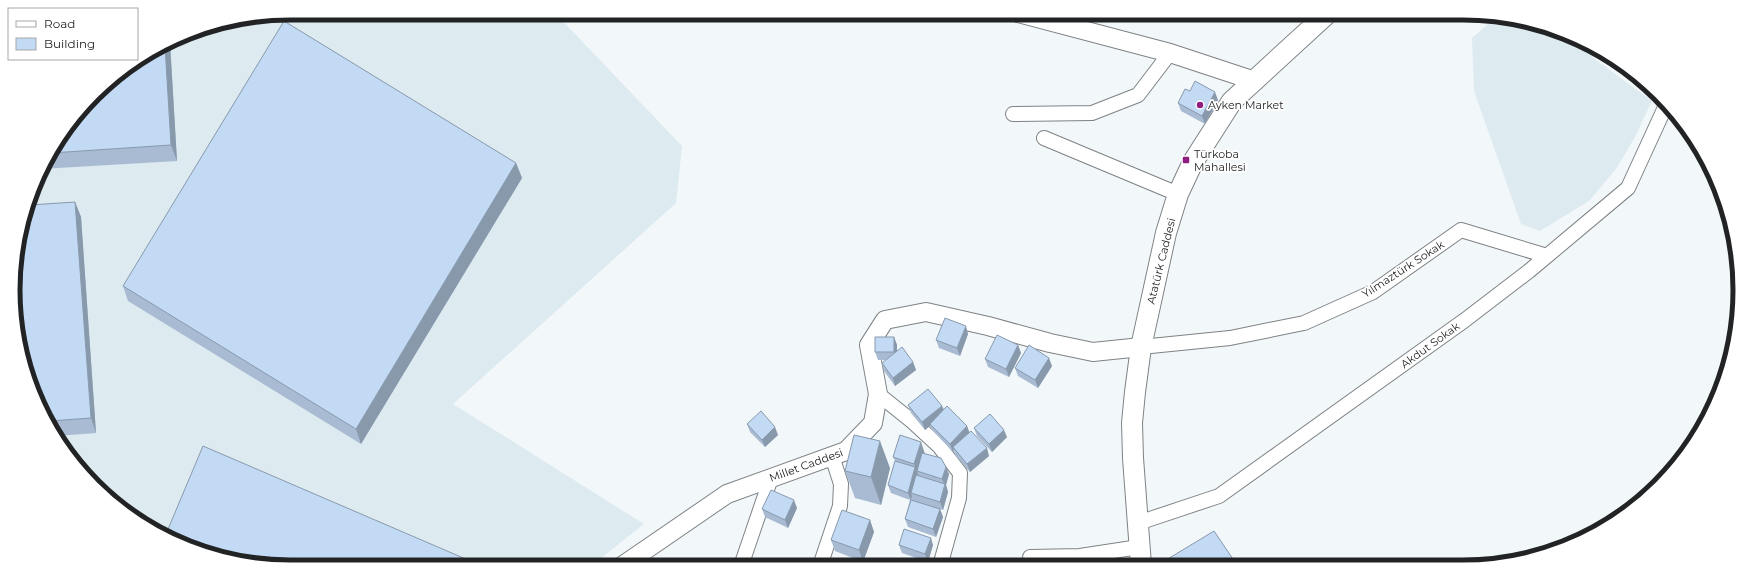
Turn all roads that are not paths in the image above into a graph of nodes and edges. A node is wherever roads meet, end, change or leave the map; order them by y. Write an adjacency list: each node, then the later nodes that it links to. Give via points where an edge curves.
1 (1044, 20): 3 (street)
2 (1320, 20): 4 (main road, Atatürk Caddesi)
3 (1170, 54): 4 (street); 6 (street, via 1138,95 1092,113)
4 (1255, 81): 8 (main road, Atatürk Caddesi, via 1232,101 1193,162)
5 (1664, 110): 9 (street, Akdut Sokak, via 1628,188)
6 (1012, 114)
7 (1044, 138): 8 (street)
8 (1178, 194): 10 (main road, Atatürk Caddesi, via 1166,233)
9 (1547, 256): 10 (street, Yılmaztürk Sokak, via 1461,230 1373,292 1304,323 1230,338); 14 (street, Akdut Sokak, via 1465,320 1219,496)
10 (1140, 347): 11 (street, Millet Caddesi, via 1093,352 926,312 885,320 869,345); 14 (main road, Atatürk Caddesi, via 1132,423)
11 (878, 394): 12 (street, Millet Caddesi, via 873,423 846,451); 20 (street, via 939,446 960,473 959,498)
12 (832, 456): 13 (street, Millet Caddesi); 19 (street, via 841,484 840,506)
13 (771, 478): 17 (street, Millet Caddesi, via 727,494); 18 (street)
14 (1138, 523): 15 (main road, Atatürk Caddesi)
15 (1140, 556): 16 (street)
16 (1030, 558)
17 (631, 560)
18 (743, 560)
19 (822, 560)
20 (942, 560)

